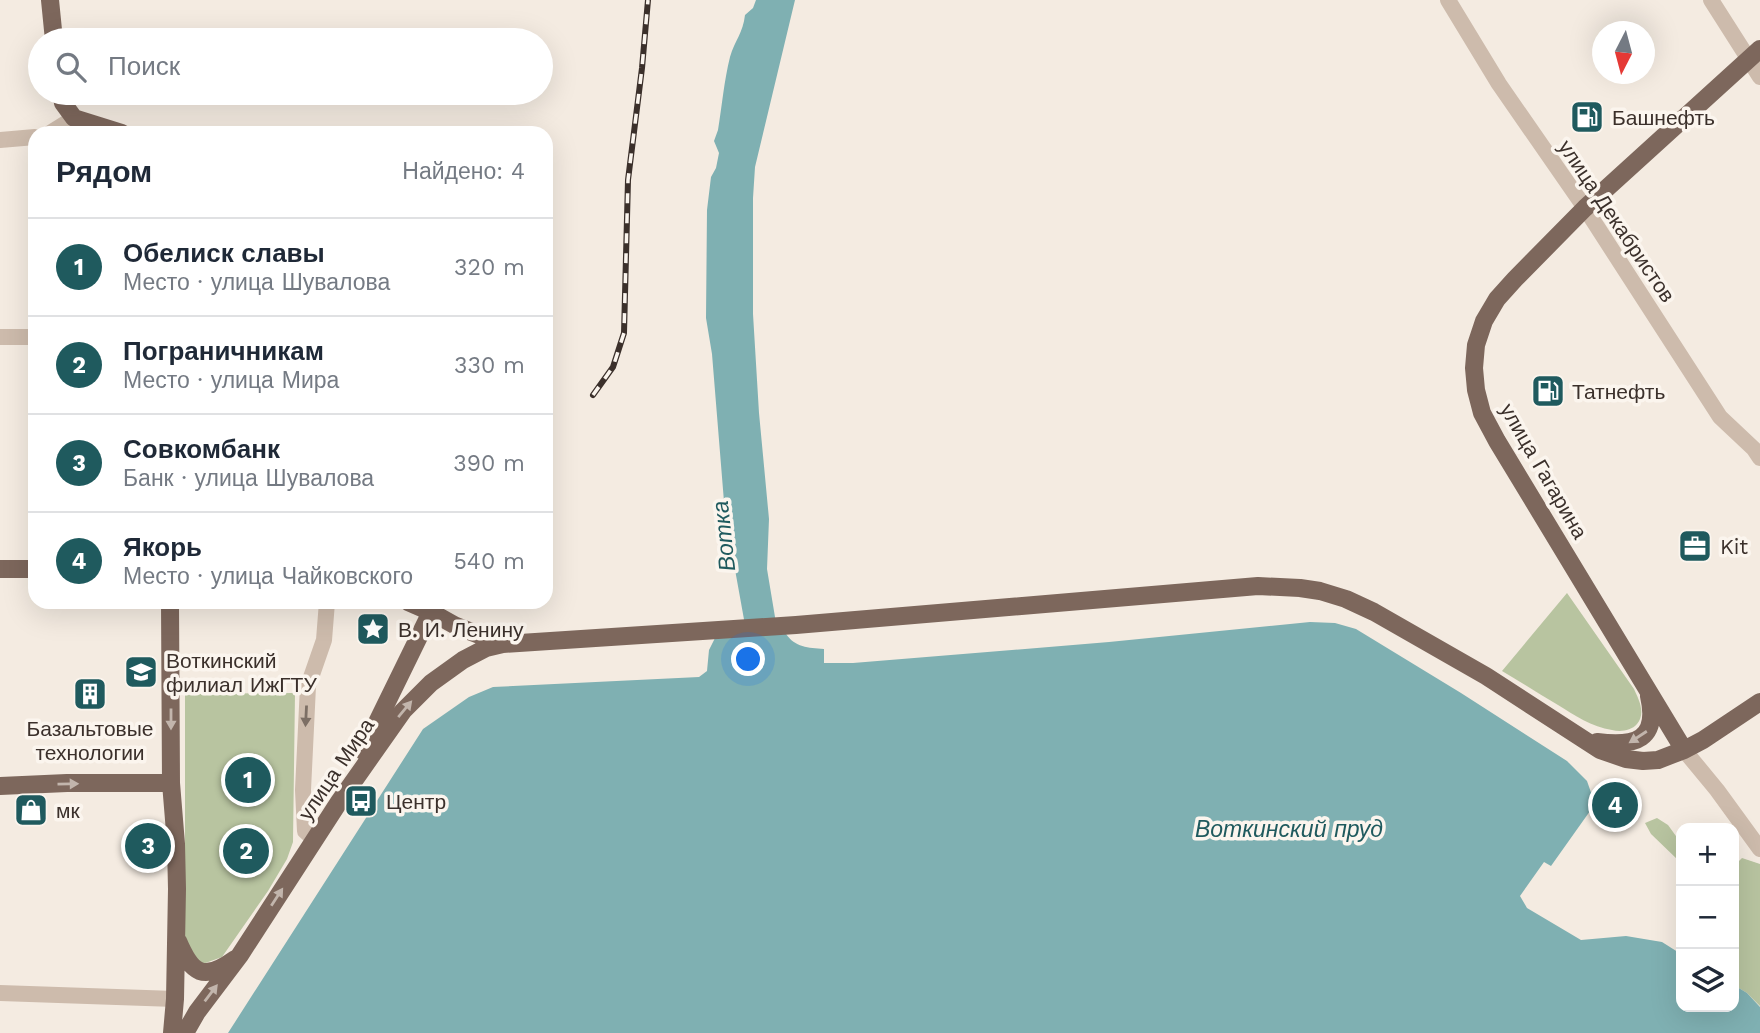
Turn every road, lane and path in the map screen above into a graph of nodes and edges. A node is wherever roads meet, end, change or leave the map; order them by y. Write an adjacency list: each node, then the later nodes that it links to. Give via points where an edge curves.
1 (50, 0): 4 (main road)
2 (1448, 0): 13 (street, улица Декабристов, via 1499,84)
3 (1712, 0): 5 (street)
4 (53, 28)
5 (1754, 54): 6 (street); 13 (main road, улица Гагарина)
6 (1760, 77)
7 (64, 105): 8 (main road)
8 (74, 118): 9 (street); 10 (main road)
9 (61, 126)
10 (100, 126)
11 (28, 137): 12 (street)
12 (0, 139)
13 (1585, 208): 16 (street, улица Декабристов, via 1720,417); 24 (main road, улица Гагарина, via 1497,299 1476,345 1476,390 1497,441)
14 (0, 337): 15 (street)
15 (28, 337)
16 (1760, 458)
17 (0, 569): 18 (main road)
18 (28, 569)
19 (170, 609): 28 (main road, one-way to 28)
20 (326, 609): 31 (street, one-way to 31, via 324,640 307,687 303,790 306,831)
21 (424, 609): 22 (main road)
22 (431, 612): 23 (main road); 30 (main road)
23 (503, 644): 26 (main road, via 1258,586 1300,588 1346,599 1374,612); 30 (main road, улица Мира, one-way to 23, via 416,696 463,660)
24 (1647, 689): 26 (main road, one-way to 26, via 1651,721 1638,740 1624,744); 27 (main road, улица Гагарина)
25 (1760, 702): 27 (main road)
26 (1586, 740): 27 (main road, via 1612,755 1643,761)
27 (1684, 750): 32 (street)
28 (171, 783): 29 (main road, one-way to 28); 33 (main road)
29 (0, 786)
30 (339, 802): 31 (main road, улица Мира)
31 (315, 841): 34 (main road, улица Мира, one-way to 31)
32 (1760, 849)
33 (177, 938): 34 (main road, via 186,960 202,972 223,967); 36 (main road)
34 (240, 955): 38 (main road, улица Мира, one-way to 34)
35 (0, 993): 36 (street)
36 (175, 999): 37 (main road)
37 (172, 1033)
38 (186, 1033)

